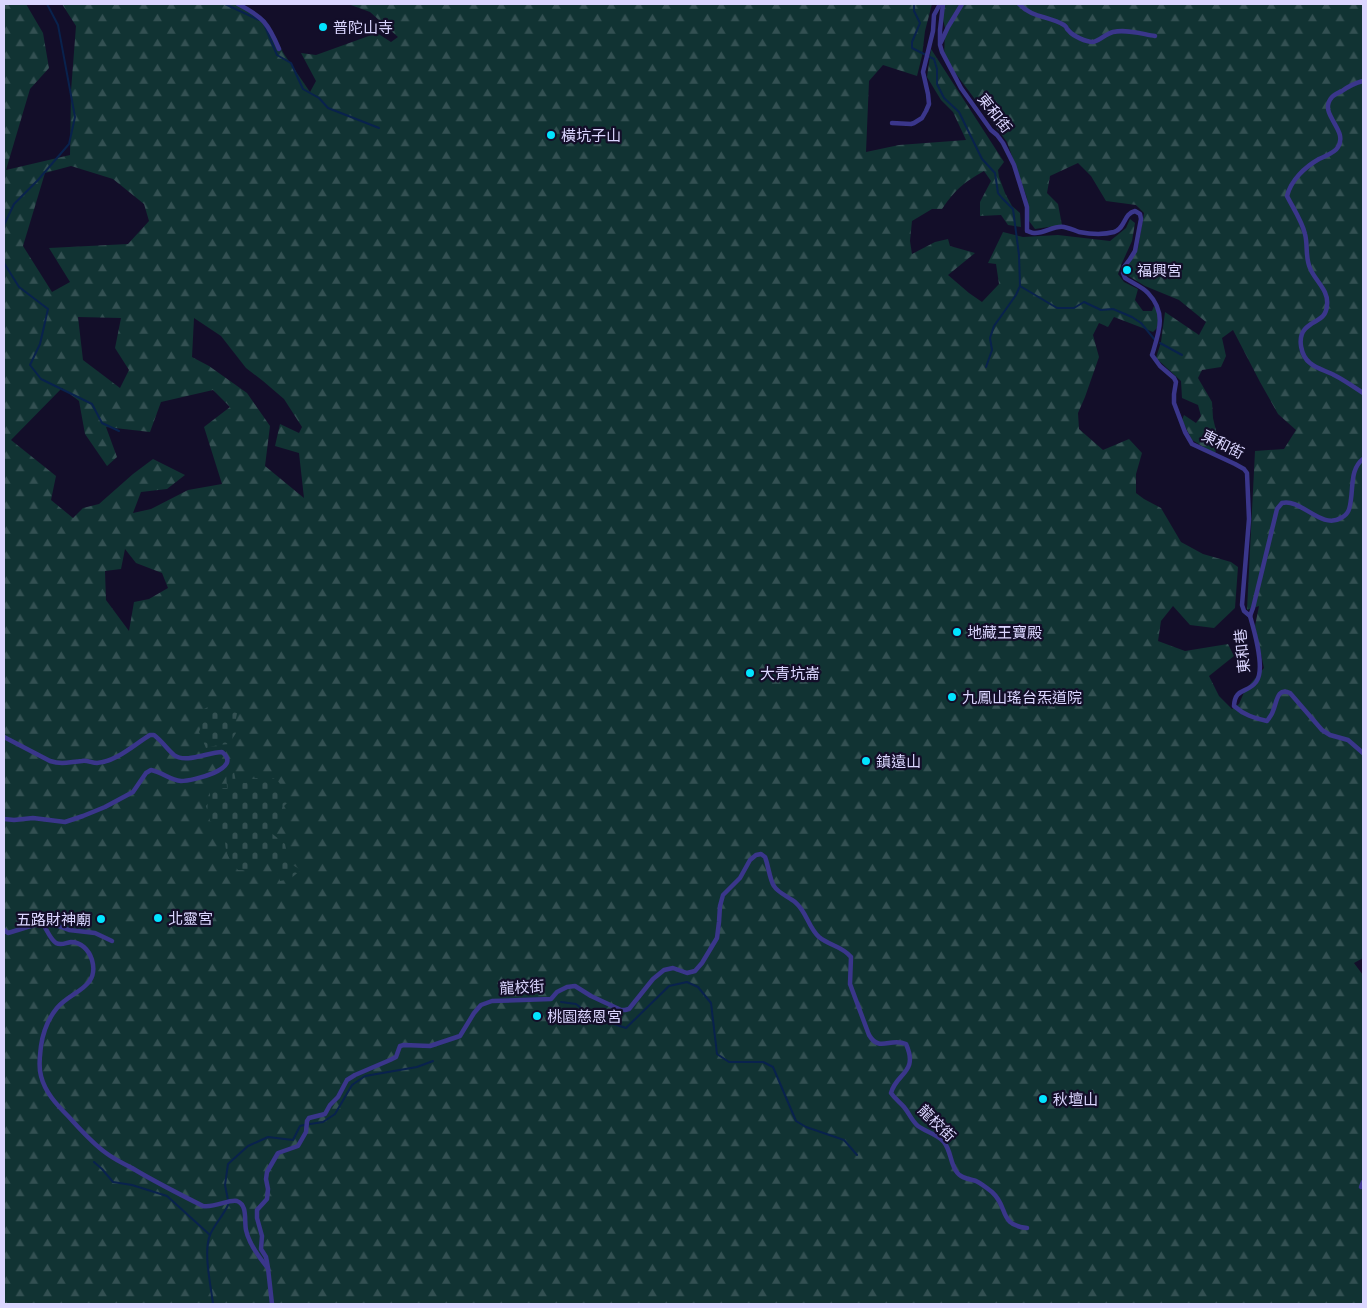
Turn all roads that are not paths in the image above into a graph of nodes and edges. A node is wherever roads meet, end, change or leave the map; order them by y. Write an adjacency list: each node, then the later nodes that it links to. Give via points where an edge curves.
1 (238, 4): 7 (street, via 259,16)
2 (942, 4): 6 (street, 東和街); 9 (street, via 934,15 922,72 929,104 922,118 911,124)
3 (962, 4): 6 (street)
4 (1019, 4): 5 (street, via 1024,10 1060,23 1076,36 1091,42 1099,41 1104,35 1124,31)
5 (1156, 36)
6 (940, 45): 12 (street, 東和街, via 961,88 1003,143 1014,164 1027,207 1027,231 1035,233 1064,227 1104,234 1120,229 1130,212 1140,214 1135,251 1124,267 1124,273 1125,278 1148,292 1161,318 1152,355 1176,382 1174,403 1192,444 1235,464 1247,474 1249,519 1242,605)
7 (280, 49)
8 (1363, 81): 10 (street, via 1332,97 1328,113 1339,130 1341,140 1338,148 1308,166 1292,184 1287,196 1305,233 1309,268 1327,295 1328,304 1322,318 1305,329 1300,342 1309,362)
9 (892, 123)
10 (1363, 393)
11 (1363, 459): 12 (street, via 1354,469 1350,508 1346,516 1338,520 1320,519 1290,503 1282,503 1277,509)
12 (1250, 616): 14 (street, 東和巷, via 1260,671 1257,681 1234,698 1234,706 1253,718 1267,721 1278,695 1286,692 1322,730 1348,740)
13 (4, 737): 15 (street, via 58,764 84,760 104,762 150,735 181,758 213,752 222,752 226,756 221,770 190,781 173,780 151,770 133,792 95,812 65,822)
14 (1363, 754)
15 (4, 819)
16 (43, 924): 17 (street, via 8,933); 18 (street, via 95,933); 22 (street, via 56,943 72,942 83,946 92,960 93,971 86,986 57,1008 43,1034 39,1064 44,1087 54,1102 106,1154 203,1206 231,1201 243,1205 246,1230 257,1255)
17 (4, 930)
18 (112, 940)
19 (1363, 1182): 20 (street)
20 (1361, 1187)
21 (1027, 1228): 22 (street, 龍校街, via 1010,1222 994,1194 956,1172 944,1142 913,1122 891,1093 907,1071 910,1052 906,1044 873,1042 850,984 851,957 844,950 823,941 796,902 773,886 765,857 761,854 750,860 740,878 724,895 717,938 702,964 695,971 686,973 673,968 664,970 629,1009 621,1010 575,986 557,992 551,1000 492,1001 481,1005 460,1036 430,1046 400,1046 396,1056 390,1060 347,1080 325,1114 309,1118 298,1146 278,1153 267,1172 267,1199 258,1210 257,1218)
22 (268, 1268): 23 (street, 龍校街)
23 (272, 1304)

